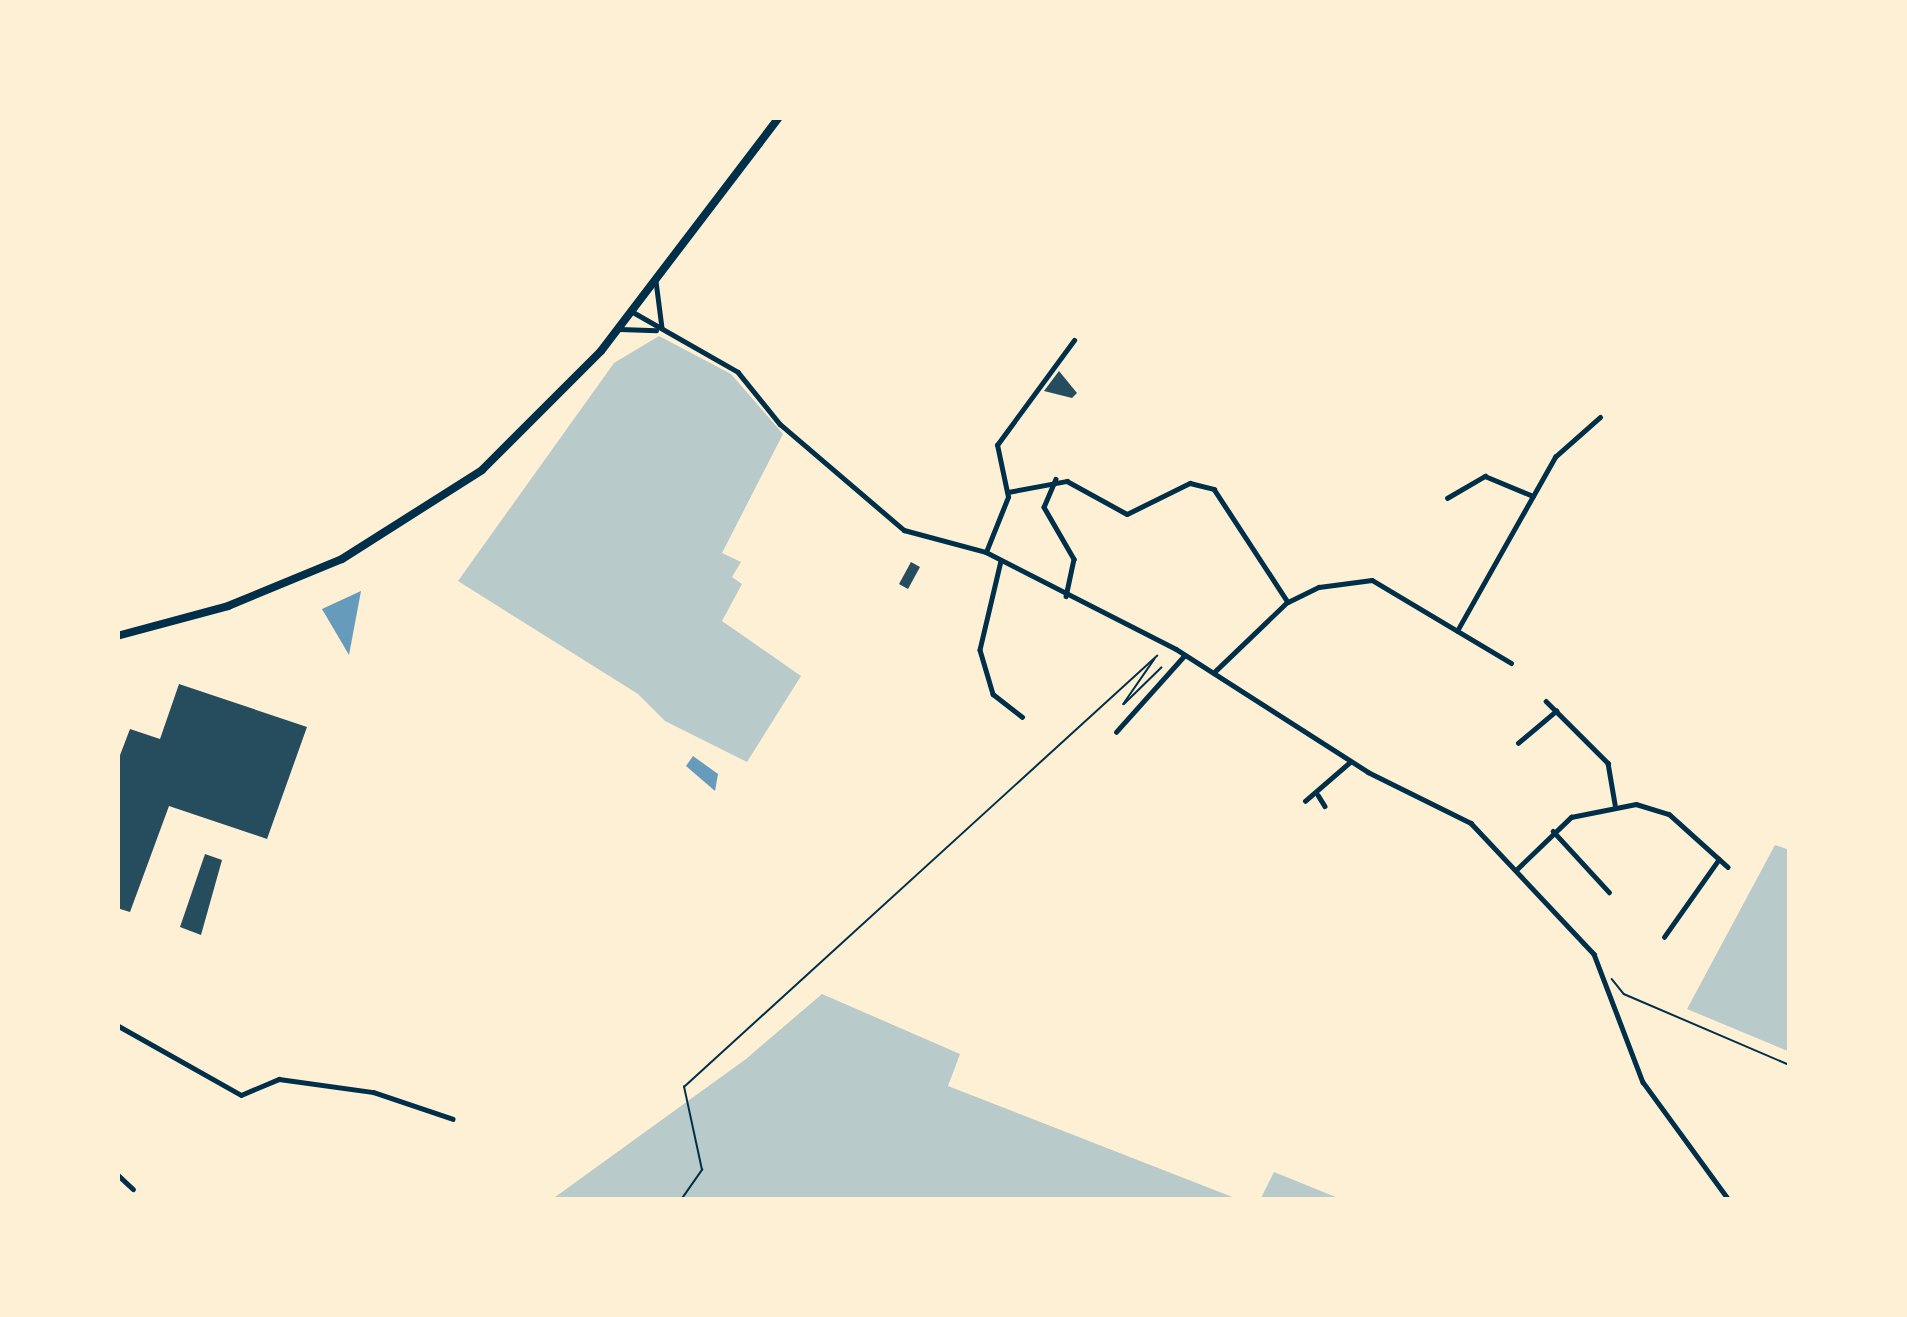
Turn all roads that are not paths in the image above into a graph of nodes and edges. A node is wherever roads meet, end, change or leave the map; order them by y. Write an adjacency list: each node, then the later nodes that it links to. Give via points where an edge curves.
1 (779, 117): 2 (highway)
2 (656, 281): 3 (highway); 5 (street)
3 (633, 312): 4 (highway); 5 (street)
4 (619, 329): 5 (street); 17 (highway, via 482,470 382,538 228,606)
5 (664, 332): 12 (street, via 738,372 779,424 904,530)
6 (1073, 340): 9 (street, via 997,445)
7 (1600, 417): 10 (street, via 1555,457)
8 (1056, 479): 9 (street); 14 (street, via 1045,511 1074,559); 15 (street, via 1127,514 1178,487 1204,484 1235,512)
9 (1008, 492): 12 (street)
10 (1533, 496): 11 (street, via 1486,476); 16 (street)
11 (1447, 499)
12 (986, 552): 13 (street)
13 (1001, 561): 14 (street); 23 (street, via 980,650 994,694)
14 (1066, 596): 18 (street)
15 (1288, 602): 16 (street, via 1319,587 1372,580); 20 (street)
16 (1457, 631): 19 (street)
17 (117, 636)
18 (1186, 654): 20 (street); 24 (street)
19 (1511, 663)
20 (1216, 671): 26 (street)
21 (1546, 701): 22 (street)
22 (1556, 711): 25 (street); 29 (street, via 1608,763)
23 (1022, 717)
24 (1116, 733)
25 (1518, 743)
26 (1351, 760): 27 (street); 34 (street, via 1460,815)
27 (1318, 796): 28 (street); 30 (street)
28 (1305, 801)
29 (1615, 804): 31 (street, via 1588,809); 32 (street, via 1670,814)
30 (1325, 806)
31 (1553, 831): 34 (street); 35 (street)
32 (1719, 859): 33 (street); 36 (street)
33 (1728, 867)
34 (1517, 869): 41 (street, via 1604,968 1642,1082)
35 (1609, 892)
36 (1664, 937)
37 (117, 1025): 38 (street, via 241,1095 296,1081 373,1092)
38 (453, 1119)
39 (117, 1174): 40 (street)
40 (133, 1189)
41 (1729, 1200)

